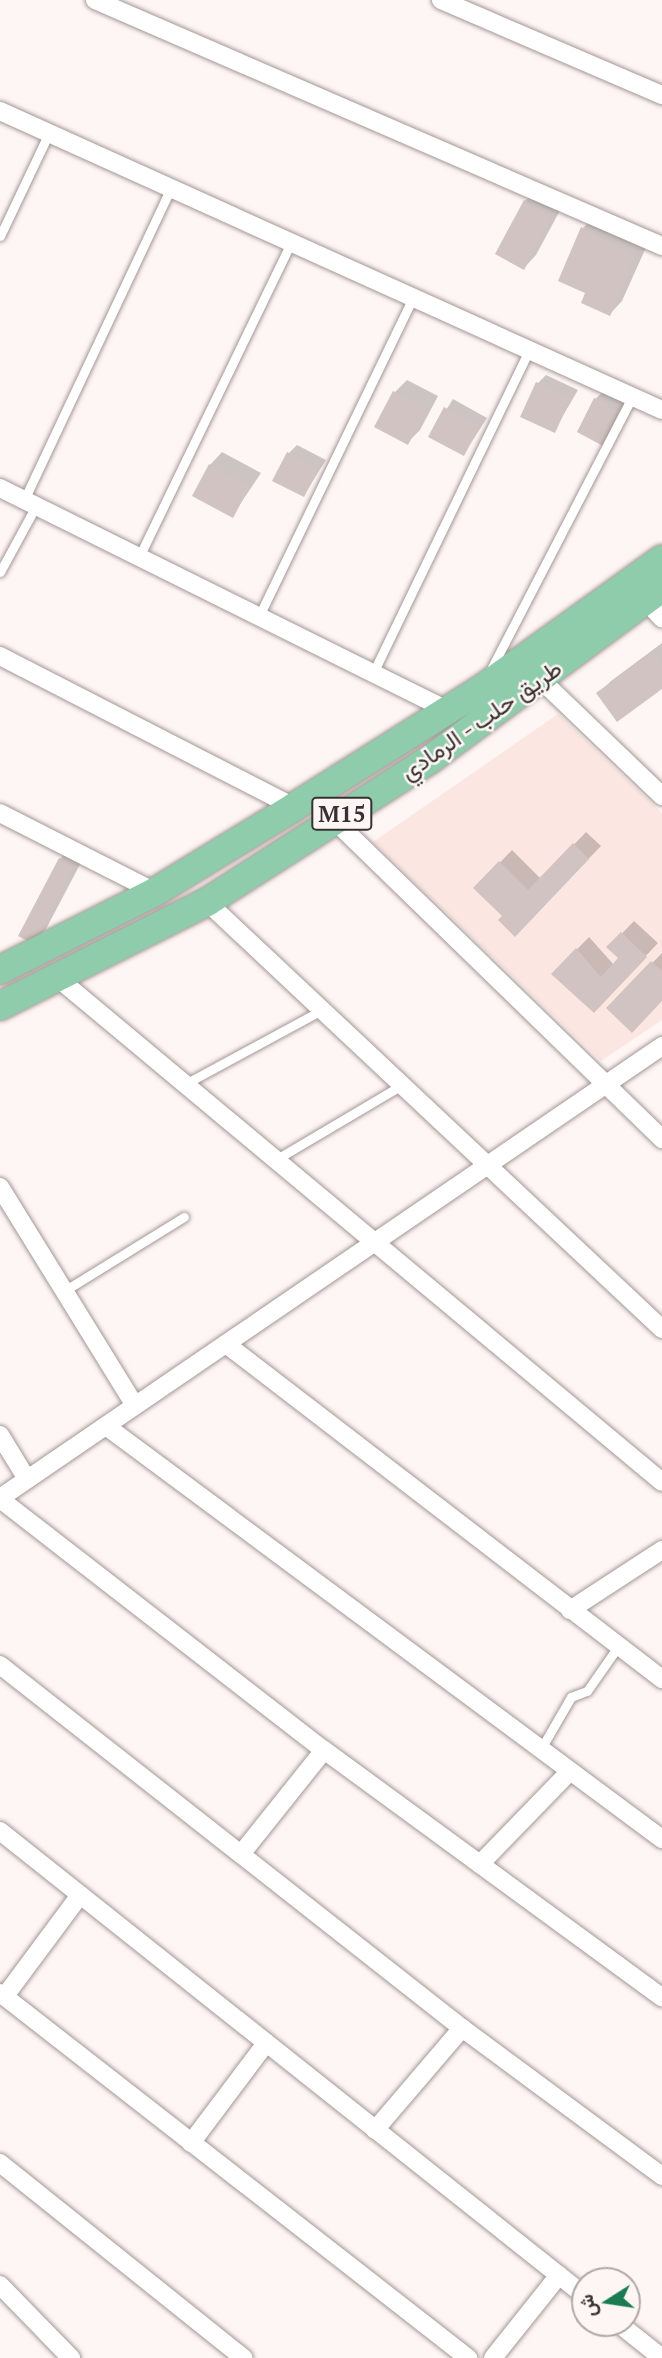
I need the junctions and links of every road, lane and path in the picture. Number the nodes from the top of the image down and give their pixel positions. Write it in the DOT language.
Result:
graph roads {
  1 [pos="95,0"];
  2 [pos="441,0"];
  3 [pos="662,95"];
  4 [pos="0,111"];
  5 [pos="49,133"];
  6 [pos="171,188"];
  7 [pos="0,236"];
  8 [pos="290,242"];
  9 [pos="662,246"];
  10 [pos="413,298"];
  11 [pos="529,350"];
  12 [pos="632,397"];
  13 [pos="662,410"];
  14 [pos="0,488"];
  15 [pos="30,503"];
  16 [pos="139,558"];
  17 [pos="662,559"];
  18 [pos="0,572"];
  19 [pos="656,602"];
  20 [pos="259,617"];
  21 [pos="0,656"];
  22 [pos="373,673"];
  23 [pos="540,679"];
  24 [pos="480,690"];
  25 [pos="445,709"];
  26 [pos="662,796"];
  27 [pos="294,807"];
  28 [pos="0,813"];
  29 [pos="334,820"];
  30 [pos="155,892"];
  31 [pos="207,902"];
  32 [pos="0,970"];
  33 [pos="59,979"];
  34 [pos="0,1006"];
  35 [pos="322,1010"];
  36 [pos="662,1046"];
  37 [pos="606,1083"];
  38 [pos="184,1085"];
  39 [pos="402,1085"];
  40 [pos="662,1139"];
  41 [pos="273,1161"];
  42 [pos="489,1165"];
  43 [pos="0,1187"];
  44 [pos="184,1217"];
  45 [pos="374,1243"];
  46 [pos="64,1291"];
  47 [pos="662,1329"];
  48 [pos="226,1344"];
  49 [pos="135,1406"];
  50 [pos="106,1426"];
  51 [pos="0,1435"];
  52 [pos="27,1479"];
  53 [pos="662,1482"];
  54 [pos="0,1498"];
  55 [pos="662,1550"];
  56 [pos="570,1610"];
  57 [pos="617,1648"];
  58 [pos="0,1665"];
  59 [pos="662,1679"];
  60 [pos="542,1747"];
  61 [pos="324,1750"];
  62 [pos="570,1771"];
  63 [pos="0,1831"];
  64 [pos="662,1839"];
  65 [pos="241,1854"];
  66 [pos="480,1864"];
  67 [pos="80,1895"];
  68 [pos="2,1994"];
  69 [pos="662,1997"];
  70 [pos="462,2028"];
  71 [pos="266,2043"];
  72 [pos="375,2130"];
  73 [pos="191,2143"];
  74 [pos="0,2163"];
  75 [pos="662,2176"];
  76 [pos="559,2276"];
  77 [pos="0,2285"];
  78 [pos="571,2285"];
  79 [pos="636,2337"];
  80 [pos="71,2358"];
  81 [pos="243,2358"];
  82 [pos="468,2358"];
  83 [pos="493,2358"];
  84 [pos="662,2358"];
  1 -- 9 [label="street"];
  2 -- 3 [label="street"];
  4 -- 5 [label="street"];
  5 -- 6 [label="street"];
  5 -- 7 [label="lane"];
  6 -- 8 [label="street"];
  6 -- 15 [label="lane"];
  8 -- 10 [label="street"];
  8 -- 16 [label="lane"];
  10 -- 11 [label="street"];
  10 -- 20 [label="lane"];
  11 -- 12 [label="street"];
  11 -- 22 [label="lane"];
  12 -- 13 [label="street"];
  12 -- 24 [label="lane"];
  14 -- 15 [label="street"];
  15 -- 16 [label="street"];
  15 -- 18 [label="lane"];
  16 -- 20 [label="street"];
  17 -- 24 [label="highway, طريق حلب - الرمادي / M15"];
  19 -- 23 [label="highway, طريق حلب - الرمادي / M15"];
  20 -- 22 [label="street"];
  21 -- 27 [label="street"];
  22 -- 25 [label="street"];
  23 -- 26 [label="street"];
  23 -- 29 [label="highway, طريق حلب - الرمادي / M15"];
  24 -- 25 [label="highway, طريق حلب - الرمادي / M15"];
  25 -- 27 [label="highway, طريق حلب - الرمادي / M15"];
  27 -- 30 [label="highway, طريق حلب - الرمادي / M15"];
  28 -- 30 [label="street"];
  29 -- 31 [label="highway, طريق حلب - الرمادي / M15"];
  29 -- 37 [label="street"];
  30 -- 32 [label="highway, طريق حلب - الرمادي / M15"];
  31 -- 33 [label="highway, طريق حلب - الرمادي / M15"];
  31 -- 35 [label="street"];
  33 -- 34 [label="highway, طريق حلب - الرمادي / M15"];
  33 -- 38 [label="street"];
  35 -- 38 [label="lane"];
  35 -- 39 [label="street"];
  36 -- 37 [label="street"];
  37 -- 40 [label="street"];
  37 -- 42 [label="street"];
  38 -- 41 [label="street"];
  39 -- 41 [label="lane"];
  39 -- 42 [label="street"];
  41 -- 45 [label="street"];
  42 -- 45 [label="street"];
  42 -- 47 [label="street"];
  43 -- 46 [label="street"];
  44 -- 46 [label="lane"];
  45 -- 48 [label="street"];
  45 -- 53 [label="street"];
  46 -- 49 [label="street"];
  48 -- 49 [label="street"];
  48 -- 56 [label="street"];
  49 -- 50 [label="street"];
  50 -- 52 [label="street"];
  50 -- 60 [label="street"];
  51 -- 52 [label="street"];
  52 -- 54 [label="street"];
  54 -- 61 [label="street"];
  55 -- 56 [label="street"];
  56 -- 57 [label="street"];
  57 -- 59 [label="street"];
  57 -- 60 [label="lane"];
  58 -- 65 [label="street"];
  60 -- 62 [label="street"];
  61 -- 65 [label="street"];
  61 -- 66 [label="street"];
  62 -- 64 [label="street"];
  62 -- 66 [label="street"];
  63 -- 67 [label="street"];
  65 -- 70 [label="street"];
  66 -- 69 [label="street"];
  67 -- 68 [label="street"];
  67 -- 71 [label="street"];
  68 -- 73 [label="street"];
  70 -- 72 [label="street"];
  70 -- 75 [label="street"];
  71 -- 72 [label="street"];
  71 -- 73 [label="street"];
  72 -- 76 [label="street"];
  73 -- 82 [label="street"];
  74 -- 81 [label="street"];
  76 -- 78 [label="street"];
  76 -- 83 [label="street"];
  77 -- 80 [label="street"];
  79 -- 84 [label="street"];
}
